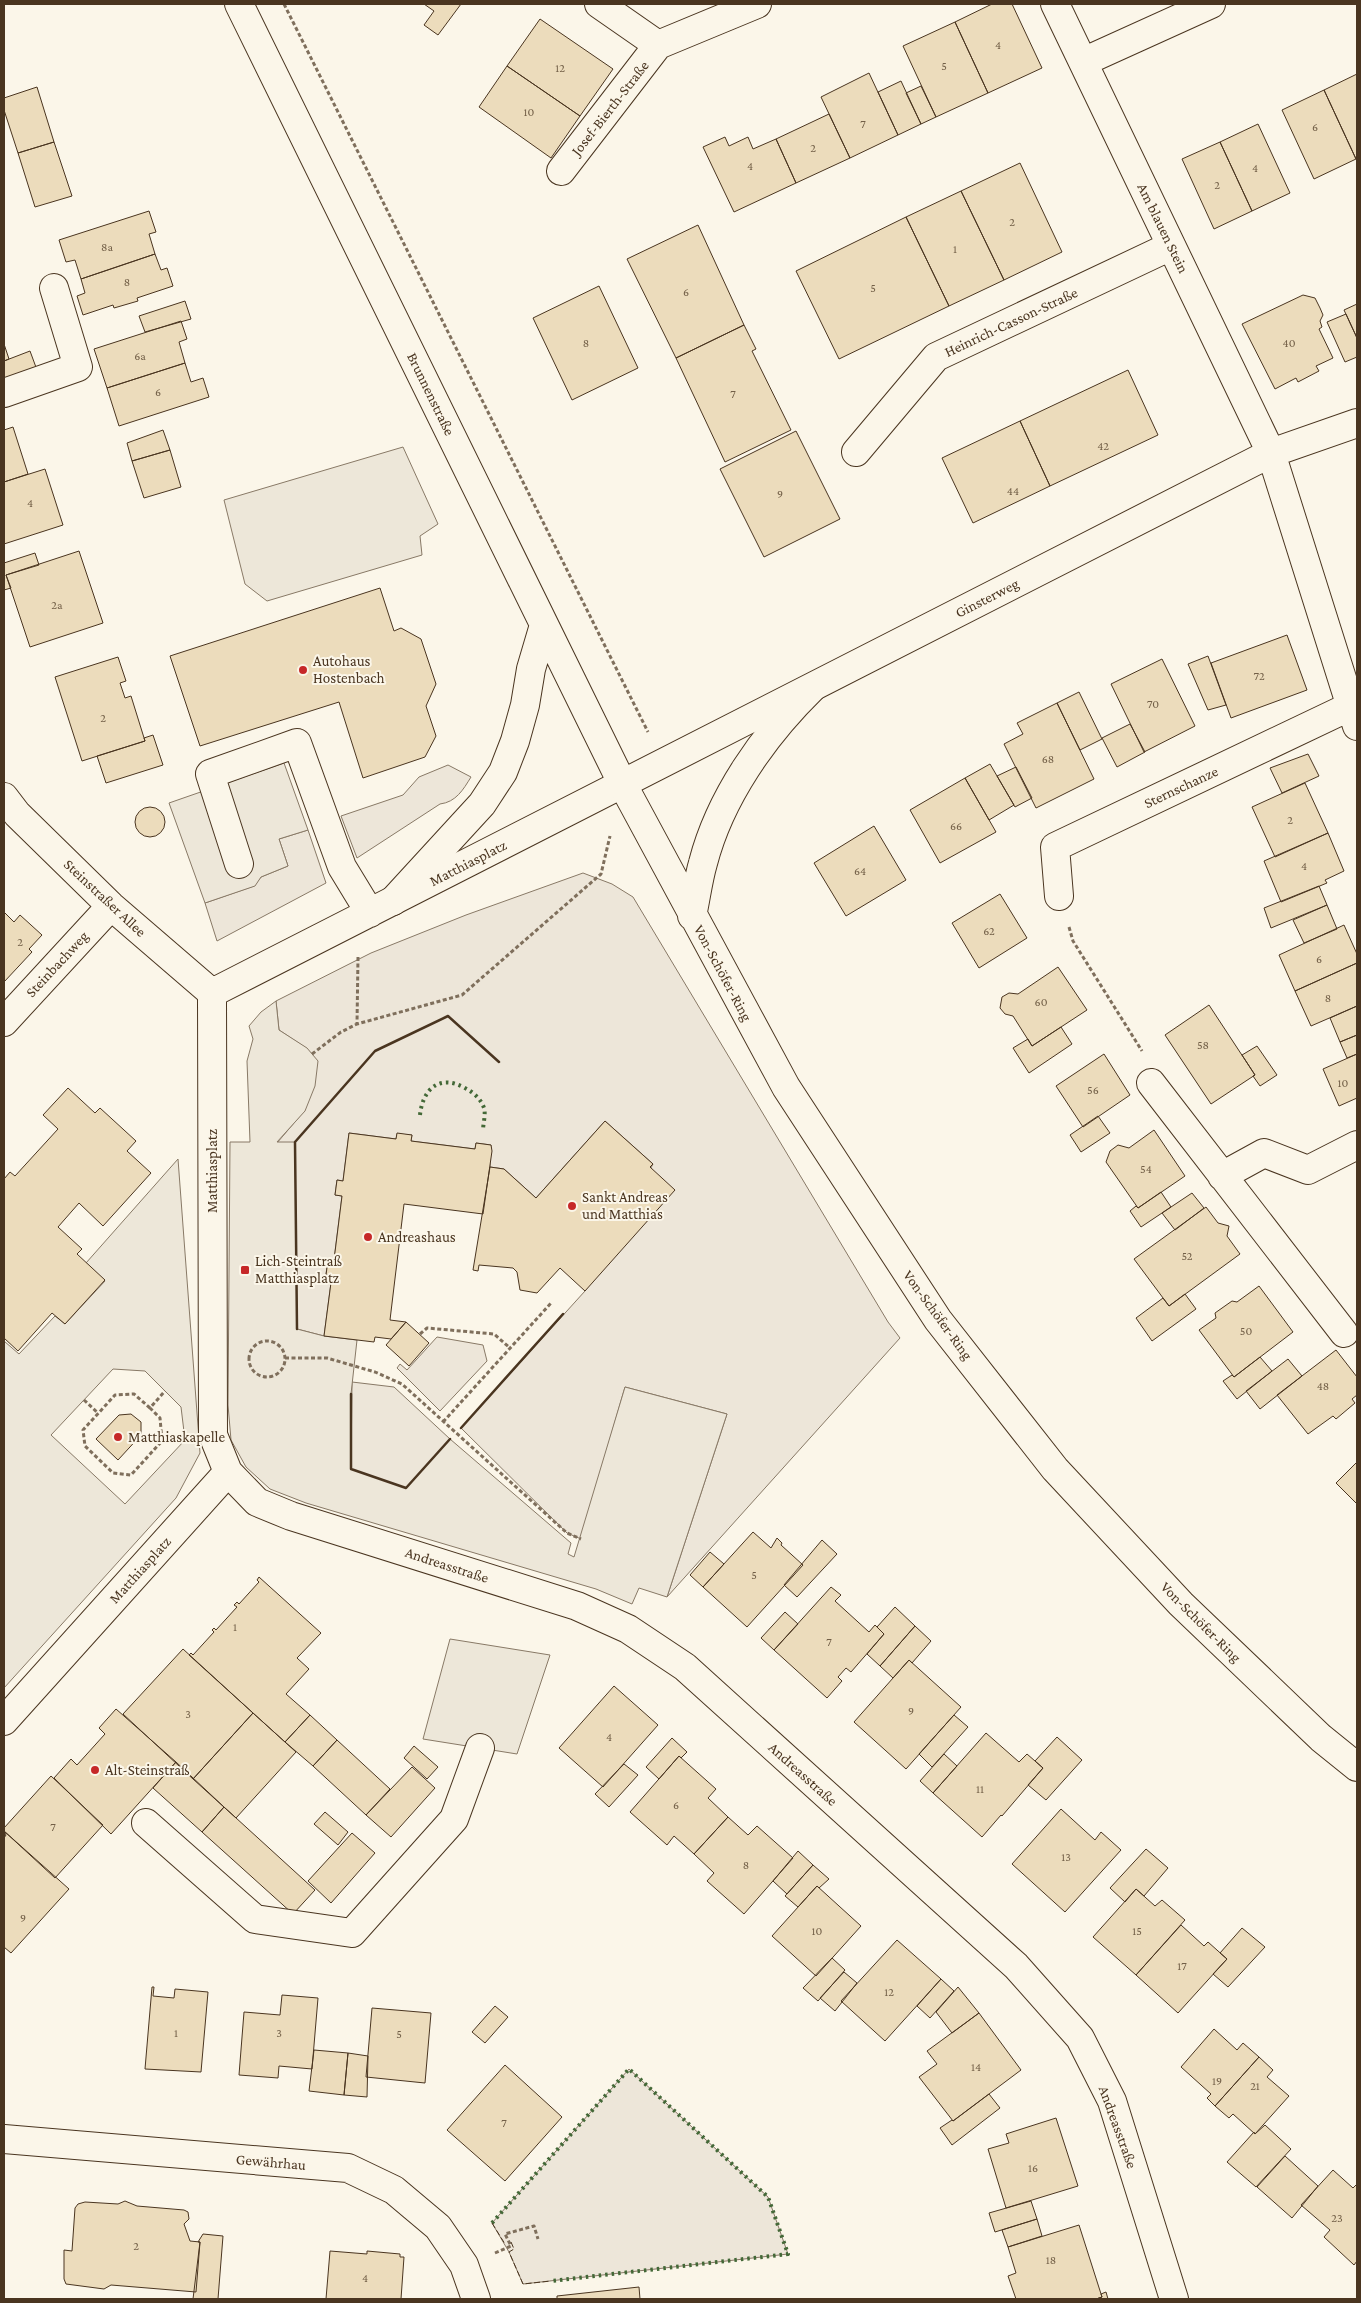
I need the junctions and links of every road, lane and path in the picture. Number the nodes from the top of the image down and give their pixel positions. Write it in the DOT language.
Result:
graph roads {
  1 [pos="239,4"];
  2 [pos="284,4"];
  3 [pos="600,4"];
  4 [pos="757,4"];
  5 [pos="1055,4"];
  6 [pos="1211,4"];
  7 [pos="658,45"];
  8 [pos="1083,62"];
  9 [pos="561,171"];
  10 [pos="1171,246"];
  11 [pos="54,288"];
  12 [pos="4,393"];
  13 [pos="1357,424"];
  14 [pos="856,452"];
  15 [pos="1271,453"];
  16 [pos="544,624"];
  17 [pos="812,688"];
  18 [pos="1354,716"];
  19 [pos="664,763"];
  20 [pos="623,785"];
  21 [pos="4,797"];
  22 [pos="239,864"];
  23 [pos="1059,896"];
  24 [pos="111,906"];
  25 [pos="375,911"];
  26 [pos="692,916"];
  27 [pos="212,993"];
  28 [pos="4,1022"];
  29 [pos="357,1024"];
  30 [pos="312,1054"];
  31 [pos="1152,1084"];
  32 [pos="1357,1145"];
  33 [pos="1222,1176"];
  34 [pos="552,1302"];
  35 [pos="1344,1333"];
  36 [pos="420,1334"];
  37 [pos="510,1348"];
  38 [pos="285,1358"];
  39 [pos="165,1391"];
  40 [pos="84,1400"];
  41 [pos="150,1408"];
  42 [pos="98,1413"];
  43 [pos="443,1422"];
  44 [pos="228,1472"];
  45 [pos="581,1540"];
  46 [pos="4,1721"];
  47 [pos="480,1748"];
  48 [pos="1357,1767"];
  49 [pos="146,1822"];
  50 [pos="4,2139"];
  51 [pos="538,2239"];
  52 [pos="464,2266"];
  53 [pos="476,2299"];
  54 [pos="1174,2299"];
  1 -- 16 [label="street, Brunnenstraße"];
  2 -- 19 [label="path"];
  3 -- 7 [label="street, Josef-Bierth-Straße"];
  4 -- 7 [label="street, Josef-Bierth-Straße"];
  5 -- 8 [label="street, Am blauen Stein"];
  6 -- 8 [label="street"];
  7 -- 9 [label="street, Josef-Bierth-Straße"];
  8 -- 10 [label="street, Am blauen Stein"];
  10 -- 14 [label="street, Heinrich-Casson-Straße"];
  10 -- 15 [label="street, Am blauen Stein"];
  11 -- 12 [label="street"];
  13 -- 15 [label="street, Ginsterweg"];
  15 -- 17 [label="street, Ginsterweg"];
  15 -- 18 [label="street, Sternschanze"];
  16 -- 20 [label="street, Brunnenstraße"];
  16 -- 25 [label="street"];
  17 -- 19 [label="street, Ginsterweg"];
  17 -- 26 [label="street"];
  18 -- 23 [label="street, Sternschanze"];
  19 -- 20 [label="street, Ginsterweg"];
  20 -- 25 [label="street, Matthiasplatz"];
  20 -- 26 [label="street, Von-Schöfer-Ring"];
  20 -- 29 [label="path"];
  21 -- 24 [label="street, Steinstraßer Allee"];
  22 -- 25 [label="street"];
  23 -- 31 [label="path"];
  24 -- 27 [label="street, Steinstraßer Allee"];
  24 -- 28 [label="street, Steinbachweg"];
  25 -- 27 [label="street, Matthiasplatz"];
  25 -- 29 [label="path"];
  26 -- 48 [label="street, Von-Schöfer-Ring"];
  27 -- 44 [label="street, Matthiasplatz"];
  29 -- 30 [label="path"];
  31 -- 33 [label="street"];
  32 -- 33 [label="street"];
  33 -- 35 [label="street"];
  34 -- 37 [label="path"];
  36 -- 37 [label="path"];
  37 -- 43 [label="path"];
  38 -- 38 [label="path"];
  38 -- 43 [label="path"];
  39 -- 41 [label="path"];
  40 -- 42 [label="path"];
  41 -- 42 [label="path"];
  41 -- 42 [label="path"];
  43 -- 45 [label="path"];
  44 -- 46 [label="street, Matthiasplatz"];
  44 -- 54 [label="street, Andreasstraße"];
  47 -- 49 [label="street"];
  50 -- 52 [label="street, Gewährhau"];
  51 -- 52 [label="path"];
  52 -- 53 [label="street, Gewährhau"];
}
